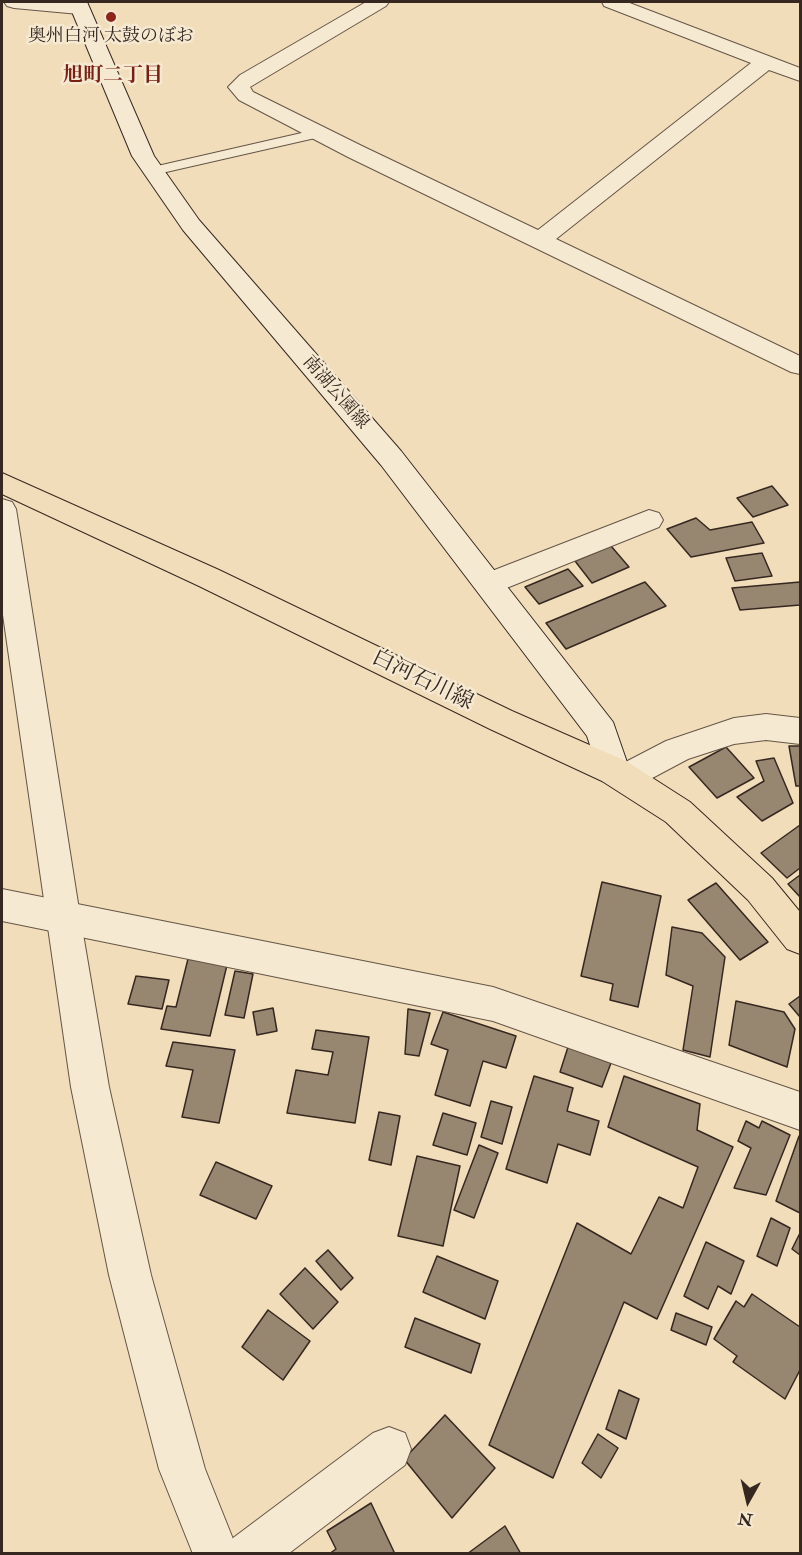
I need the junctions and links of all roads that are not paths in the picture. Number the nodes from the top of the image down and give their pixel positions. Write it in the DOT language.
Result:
graph roads {
  1 [pos="14,2"];
  2 [pos="379,2"];
  3 [pos="611,2"];
  4 [pos="78,5"];
  5 [pos="766,62"];
  6 [pos="801,75"];
  7 [pos="319,133"];
  8 [pos="153,171"];
  9 [pos="540,240"];
  10 [pos="797,360"];
  11 [pos="2,483"];
  12 [pos="2,509"];
  13 [pos="649,520"];
  14 [pos="489,584"];
  15 [pos="801,731"];
  16 [pos="620,775"];
  17 [pos="2,905"];
  18 [pos="62,916"];
  19 [pos="801,938"];
  20 [pos="801,1112"];
  21 [pos="389,1449"];
  22 [pos="216,1554"];
  23 [pos="249,1554"];
  1 -- 4 [label="street"];
  2 -- 7 [label="street"];
  3 -- 5 [label="street"];
  4 -- 8 [label="street, 南湖公園線"];
  5 -- 6 [label="street"];
  5 -- 9 [label="street"];
  7 -- 8 [label="lane"];
  7 -- 9 [label="street"];
  8 -- 14 [label="street, 南湖公園線"];
  9 -- 10 [label="street"];
  11 -- 16 [label="main road, 白河石川線"];
  12 -- 18 [label="street"];
  13 -- 14 [label="street"];
  14 -- 16 [label="street, 南湖公園線"];
  15 -- 16 [label="street"];
  16 -- 19 [label="main road, 白河石川線"];
  17 -- 18 [label="street"];
  18 -- 20 [label="street"];
  18 -- 22 [label="street"];
  21 -- 23 [label="street"];
}
